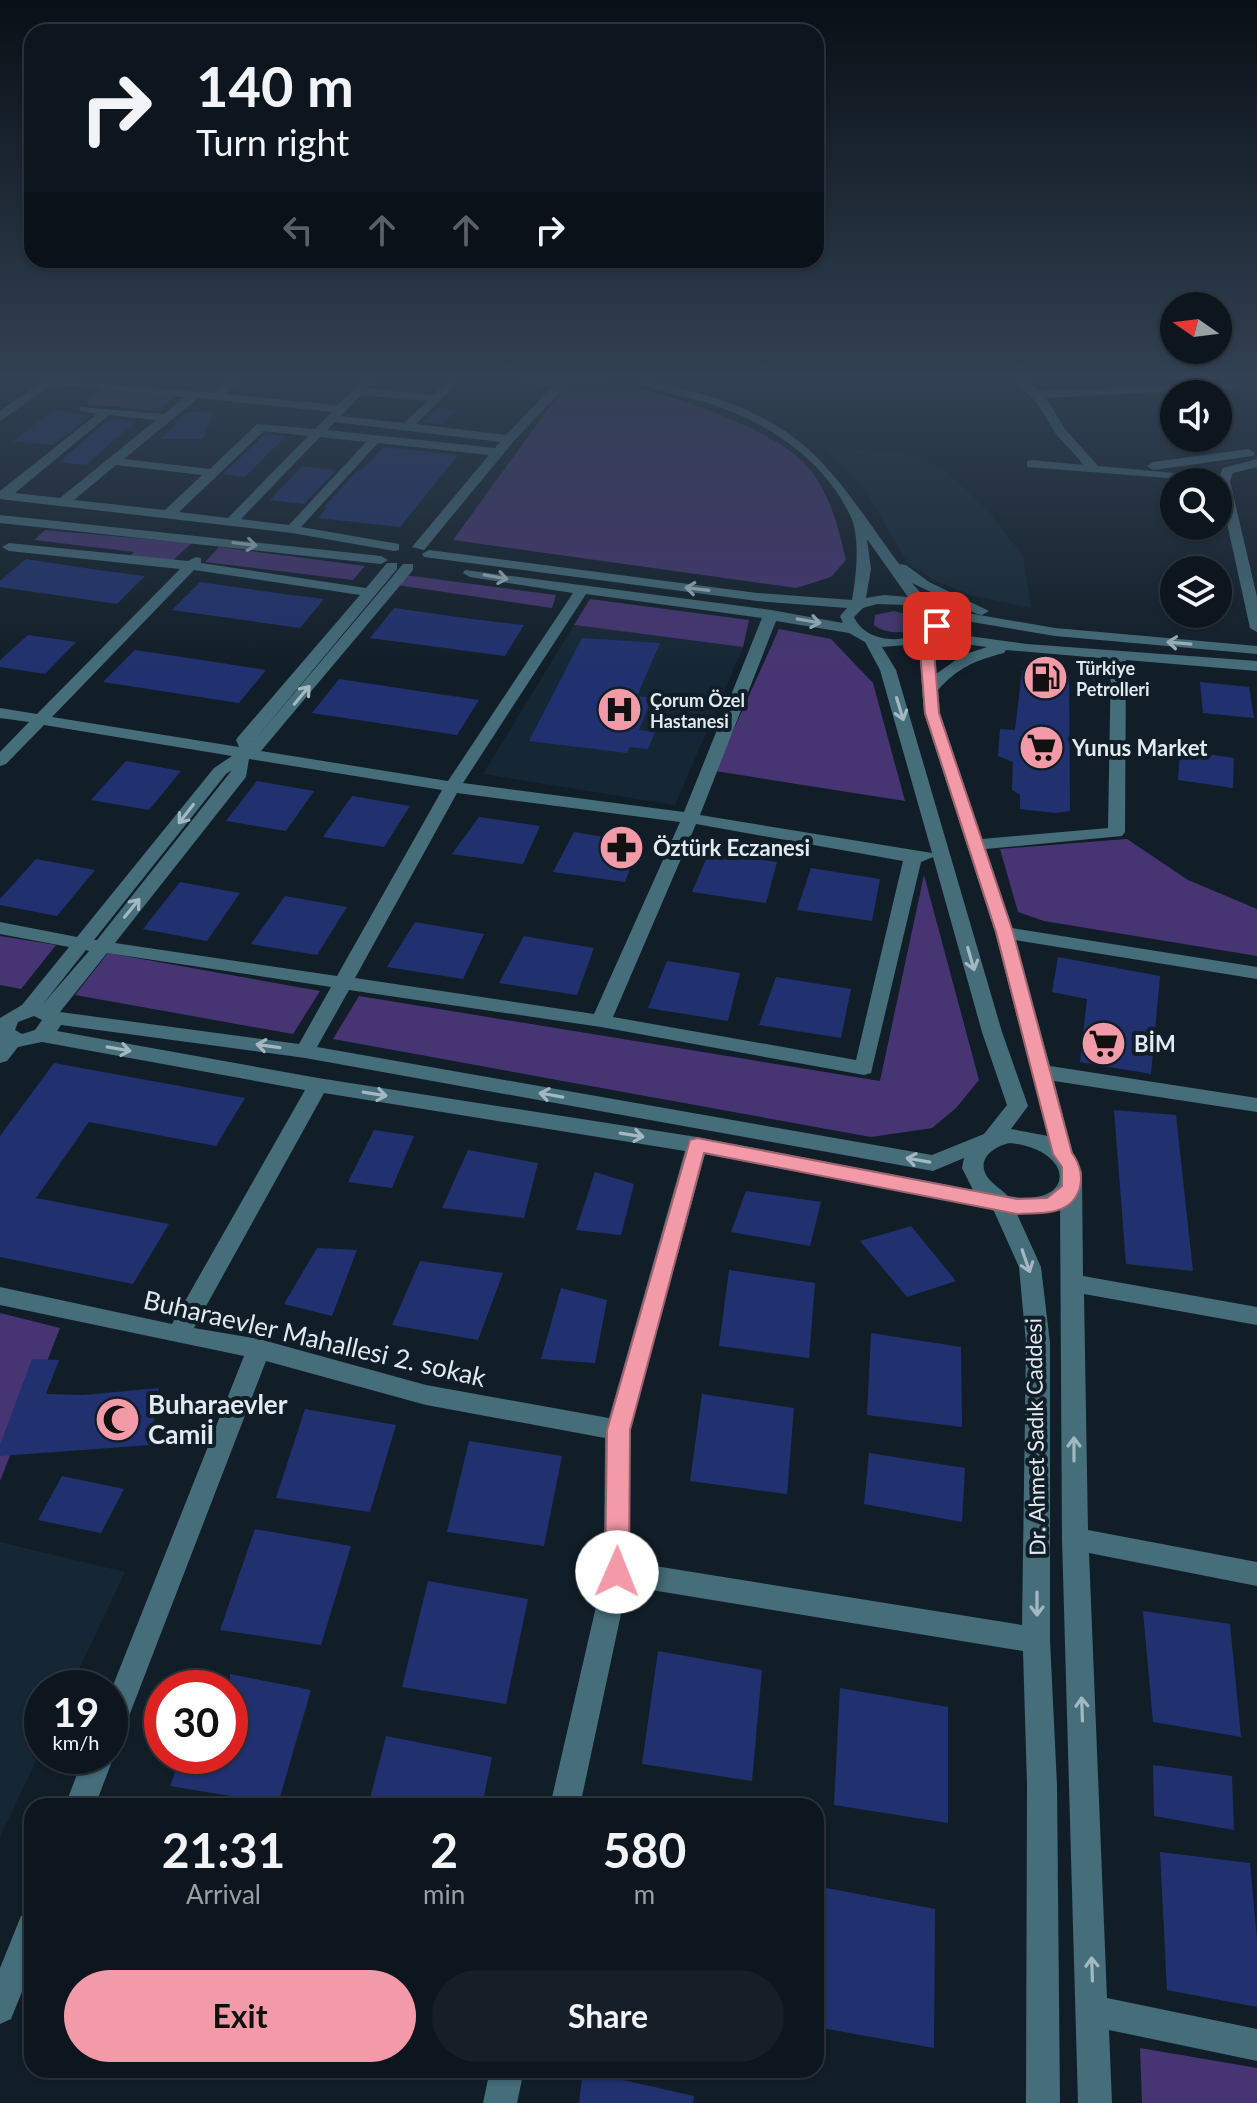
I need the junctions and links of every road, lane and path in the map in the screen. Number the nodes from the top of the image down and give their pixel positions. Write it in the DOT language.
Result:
graph roads {
  1 [pos="24,477"];
  2 [pos="93,477"];
  3 [pos="209,477"];
  4 [pos="275,477"];
  5 [pos="340,477"];
  6 [pos="479,477"];
  7 [pos="830,477"];
  8 [pos="2,495"];
  9 [pos="63,502"];
  10 [pos="1232,505"];
  11 [pos="169,514"];
  12 [pos="858,517"];
  13 [pos="0,519"];
  14 [pos="232,521"];
  15 [pos="39,522"];
  16 [pos="292,529"];
  17 [pos="216,540"];
  18 [pos="394,547"];
  19 [pos="5,551"];
  20 [pos="880,551"];
  21 [pos="419,558"];
  22 [pos="386,563"];
  23 [pos="192,566"];
  24 [pos="581,591"];
  25 [pos="368,592"];
  26 [pos="858,605"];
  27 [pos="925,608"];
  28 [pos="771,614"];
  29 [pos="1257,628"];
  30 [pos="1055,632"];
  31 [pos="861,634"];
  32 [pos="928,636"];
  33 [pos="1027,648"];
  34 [pos="1257,650"];
  35 [pos="1119,653"];
  36 [pos="1257,666"];
  37 [pos="929,691"];
  38 [pos="0,713"];
  39 [pos="43,718"];
  40 [pos="244,755"];
  41 [pos="0,761"];
  42 [pos="452,787"];
  43 [pos="690,818"];
  44 [pos="976,845"];
  45 [pos="941,855"];
  46 [pos="913,857"];
  47 [pos="0,928"];
  48 [pos="1004,932"];
  49 [pos="92,945"];
  50 [pos="1257,973"];
  51 [pos="343,983"];
  52 [pos="0,1007"];
  53 [pos="39,1017"];
  54 [pos="601,1021"];
  55 [pos="4,1040"];
  56 [pos="305,1051"];
  57 [pos="1043,1072"];
  58 [pos="318,1085"];
  59 [pos="1257,1105"];
  60 [pos="991,1140"];
  61 [pos="697,1145"];
  62 [pos="1063,1154"];
  63 [pos="1071,1189"];
  64 [pos="1000,1201"];
  65 [pos="1074,1283"];
  66 [pos="0,1296"];
  67 [pos="1257,1316"];
  68 [pos="178,1335"];
  69 [pos="259,1349"];
  70 [pos="618,1430"];
  71 [pos="1075,1539"];
  72 [pos="617,1572"];
  73 [pos="1257,1574"];
  74 [pos="1036,1640"];
  75 [pos="128,1683"];
  76 [pos="92,1774"];
  77 [pos="83,1798"];
  78 [pos="567,1798"];
  79 [pos="24,1947"];
  80 [pos="0,2008"];
  81 [pos="1094,2011"];
  82 [pos="1257,2045"];
  83 [pos="505,2078"];
  84 [pos="500,2103"];
  85 [pos="1043,2103"];
  86 [pos="1095,2103"];
  1 -- 8 [label="street"];
  2 -- 9 [label="street"];
  3 -- 11 [label="street"];
  4 -- 14 [label="street"];
  5 -- 16 [label="street"];
  6 -- 21 [label="street"];
  7 -- 12 [label="street"];
  8 -- 9 [label="street"];
  9 -- 11 [label="street"];
  10 -- 29 [label="street"];
  11 -- 14 [label="street"];
  12 -- 20 [label="street"];
  12 -- 26 [label="street"];
  13 -- 15 [label="street"];
  14 -- 16 [label="street"];
  15 -- 17 [label="street"];
  15 -- 19 [label="street"];
  16 -- 18 [label="street"];
  17 -- 22 [label="street, one-way"];
  17 -- 23 [label="street"];
  18 -- 21 [label="street"];
  18 -- 22 [label="street"];
  19 -- 23 [label="street"];
  20 -- 27 [label="street"];
  20 -- 30 [label="street"];
  21 -- 22 [label="street"];
  21 -- 24 [label="street, one-way"];
  26 -- 21 [label="street, one-way"];
  40 -- 21 [label="street, one-way"];
  22 -- 25 [label="street"];
  23 -- 25 [label="street"];
  23 -- 39 [label="street"];
  24 -- 28 [label="street"];
  24 -- 42 [label="street"];
  25 -- 40 [label="street"];
  26 -- 27 [label="street"];
  26 -- 31 [label="street"];
  27 -- 30 [label="street"];
  27 -- 32 [label="street"];
  28 -- 31 [label="street, one-way"];
  28 -- 43 [label="street"];
  34 -- 30 [label="street, one-way"];
  31 -- 32 [label="street"];
  31 -- 45 [label="street, Dr. Ahmet Sadık Caddesi, one-way"];
  32 -- 33 [label="street"];
  32 -- 37 [label="street"];
  33 -- 35 [label="street"];
  33 -- 37 [label="street"];
  35 -- 36 [label="street"];
  35 -- 44 [label="street"];
  37 -- 44 [label="street"];
  38 -- 39 [label="street"];
  39 -- 40 [label="street"];
  39 -- 41 [label="street"];
  40 -- 42 [label="street"];
  40 -- 49 [label="street"];
  42 -- 43 [label="street"];
  42 -- 51 [label="street"];
  43 -- 46 [label="street"];
  43 -- 54 [label="street"];
  44 -- 48 [label="street"];
  45 -- 46 [label="street"];
  45 -- 60 [label="street, Dr. Ahmet Sadık Caddesi, one-way"];
  46 -- 54 [label="street"];
  47 -- 49 [label="street"];
  48 -- 50 [label="street"];
  48 -- 57 [label="street"];
  49 -- 51 [label="street"];
  49 -- 53 [label="street"];
  51 -- 54 [label="street"];
  51 -- 56 [label="street"];
  52 -- 53 [label="street"];
  53 -- 55 [label="street"];
  53 -- 55 [label="street"];
  56 -- 53 [label="street, one-way"];
  53 -- 58 [label="street, one-way"];
  60 -- 56 [label="street, one-way"];
  57 -- 59 [label="street"];
  57 -- 62 [label="street"];
  58 -- 61 [label="street, one-way"];
  58 -- 68 [label="street"];
  60 -- 62 [label="street"];
  60 -- 64 [label="street, Dr. Ahmet Sadık Caddesi"];
  61 -- 64 [label="street"];
  61 -- 70 [label="street"];
  62 -- 63 [label="street"];
  63 -- 64 [label="street"];
  63 -- 65 [label="street, Dr. Ahmet Sadık Caddesi"];
  64 -- 74 [label="street, Dr. Ahmet Sadık Caddesi, one-way"];
  65 -- 67 [label="street"];
  71 -- 65 [label="street, Dr. Ahmet Sadık Caddesi, one-way"];
  66 -- 68 [label="street, Buharaevler Mahallesi 2. sokak"];
  68 -- 69 [label="street, Buharaevler Mahallesi 2. sokak"];
  69 -- 70 [label="street, Buharaevler Mahallesi 2. sokak"];
  69 -- 75 [label="street"];
  70 -- 72 [label="street"];
  71 -- 73 [label="street"];
  81 -- 71 [label="street, Dr. Ahmet Sadık Caddesi, one-way"];
  72 -- 74 [label="street"];
  72 -- 78 [label="street"];
  74 -- 85 [label="street, Dr. Ahmet Sadık Caddesi"];
  76 -- 77 [label="street"];
  79 -- 80 [label="street"];
  81 -- 82 [label="street"];
  81 -- 86 [label="street, Dr. Ahmet Sadık Caddesi"];
  83 -- 84 [label="street"];
}
